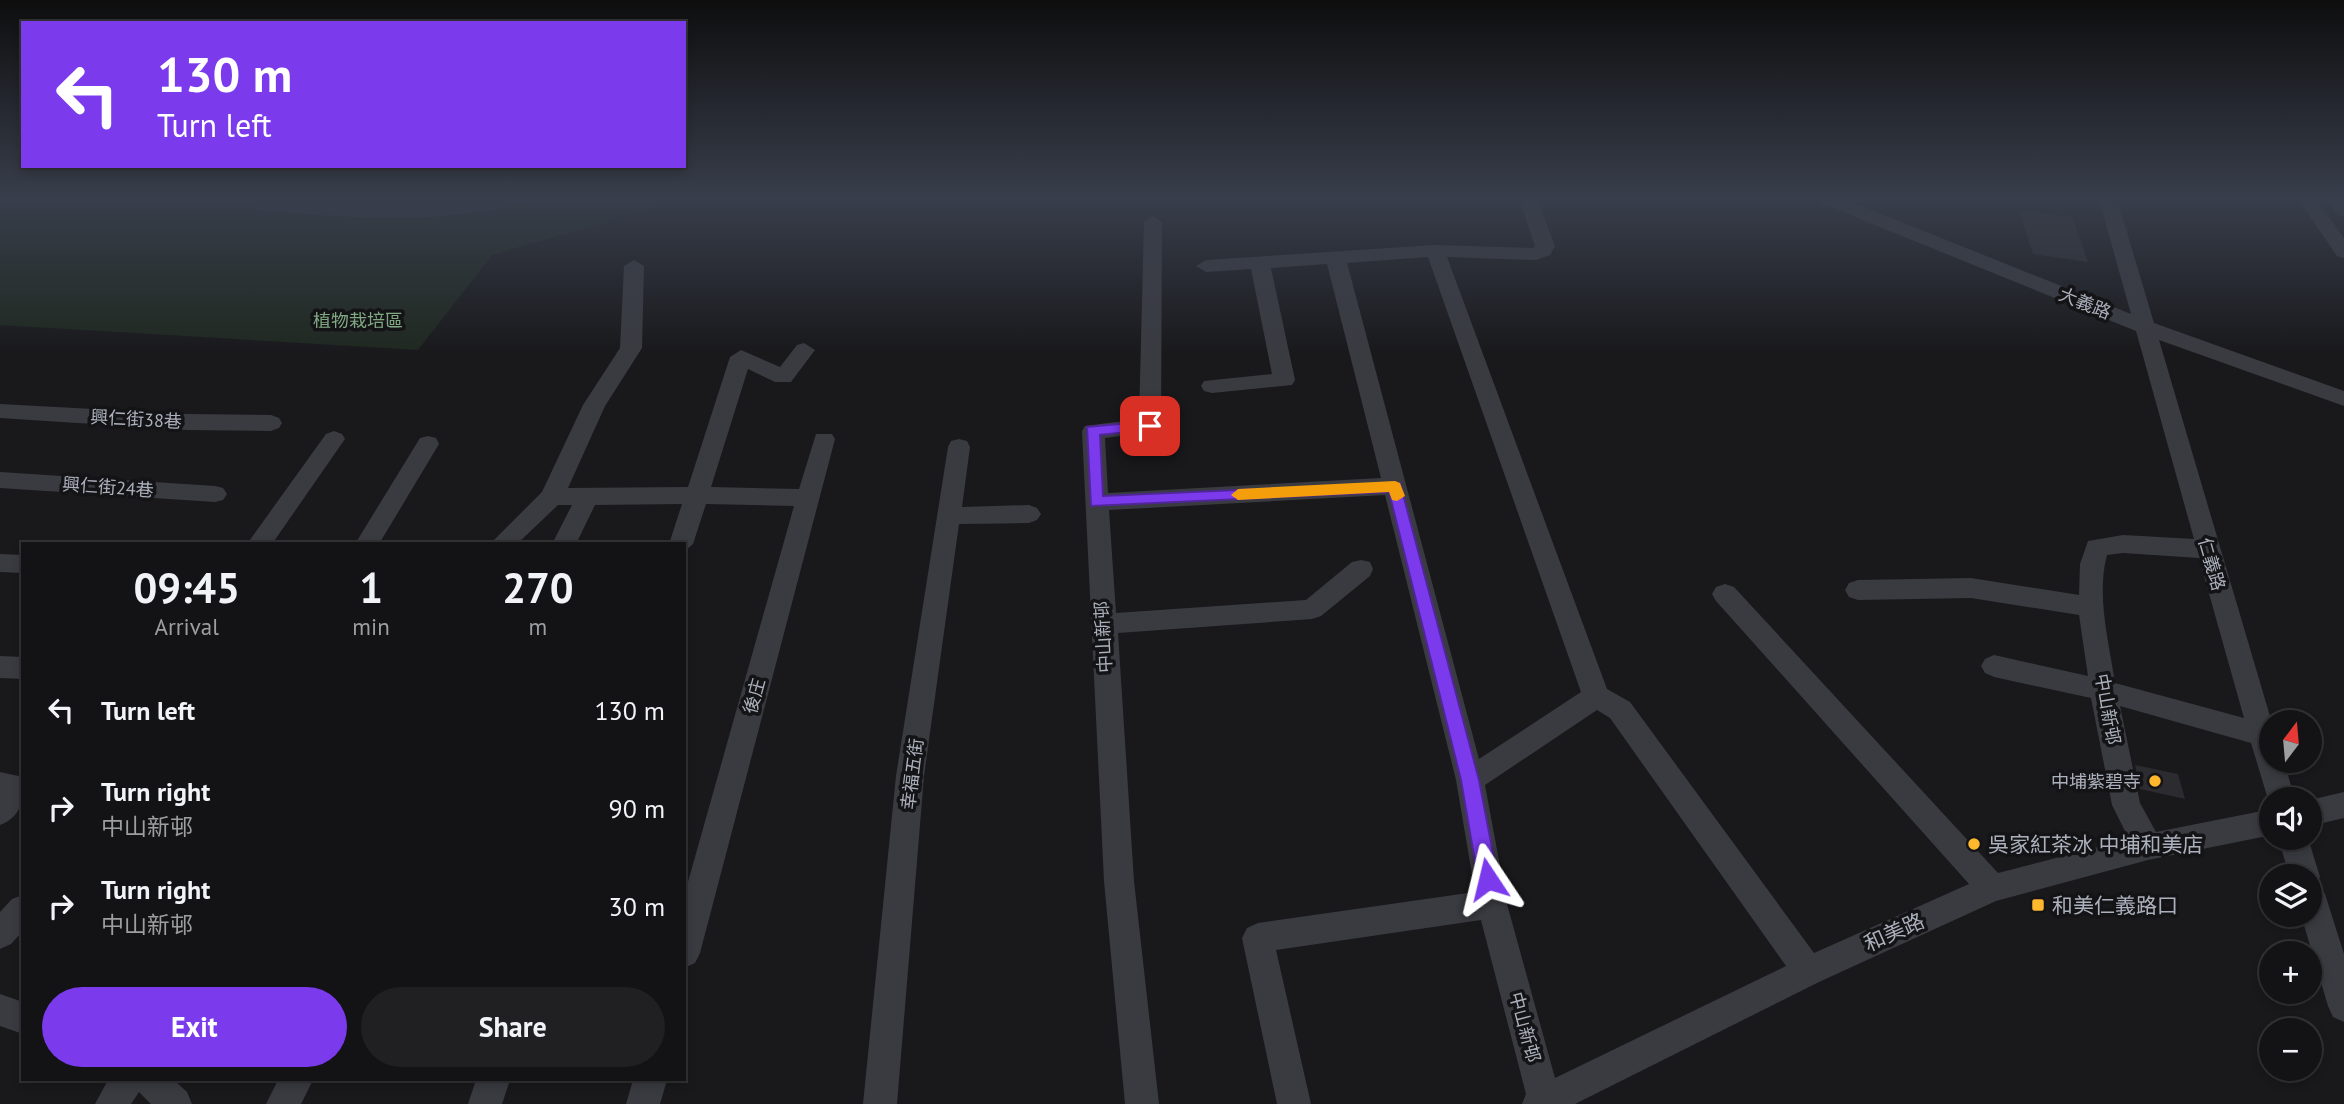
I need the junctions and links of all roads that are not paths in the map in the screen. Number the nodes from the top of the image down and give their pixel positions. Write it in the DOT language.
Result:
graph roads {
  1 [pos="1153,251"];
  2 [pos="1435,251"];
  3 [pos="1543,251"];
  4 [pos="1955,251"];
  5 [pos="2122,251"];
  6 [pos="1336,259"];
  7 [pos="1260,264"];
  8 [pos="634,266"];
  9 [pos="1206,266"];
  10 [pos="2144,327"];
  11 [pos="804,350"];
  12 [pos="1212,386"];
  13 [pos="2344,400"];
  14 [pos="0,411"];
  15 [pos="271,423"];
  16 [pos="334,439"];
  17 [pos="824,439"];
  18 [pos="428,444"];
  19 [pos="959,447"];
  20 [pos="0,480"];
  21 [pos="1395,486"];
  22 [pos="215,494"];
  23 [pos="699,495"];
  24 [pos="588,496"];
  25 [pos="552,497"];
  26 [pos="808,498"];
  27 [pos="1096,502"];
  28 [pos="1029,514"];
  29 [pos="949,516"];
  30 [pos="260,542"];
  31 [pos="368,542"];
  32 [pos="504,542"];
  33 [pos="565,542"];
  34 [pos="682,542"];
  35 [pos="2208,549"];
  36 [pos="0,563"];
  37 [pos="21,564"];
  38 [pos="1361,569"];
  39 [pos="1858,590"];
  40 [pos="1725,594"];
  41 [pos="2091,607"];
  42 [pos="1102,624"];
  43 [pos="1994,666"];
  44 [pos="0,667"];
  45 [pos="21,668"];
  46 [pos="2103,690"];
  47 [pos="1596,696"];
  48 [pos="2259,725"];
  49 [pos="2259,734"];
  50 [pos="1470,780"];
  51 [pos="0,784"];
  52 [pos="2344,805"];
  53 [pos="2322,810"];
  54 [pos="0,812"];
  55 [pos="2259,825"];
  56 [pos="2148,847"];
  57 [pos="1992,888"];
  58 [pos="1492,904"];
  59 [pos="21,911"];
  60 [pos="2320,927"];
  61 [pos="0,934"];
  62 [pos="686,946"];
  63 [pos="1808,971"];
  64 [pos="2344,1006"];
  65 [pos="0,1010"];
  66 [pos="21,1017"];
  67 [pos="126,1081"];
  68 [pos="151,1081"];
  69 [pos="296,1081"];
  70 [pos="494,1081"];
  71 [pos="650,1081"];
  72 [pos="1542,1103"];
  73 [pos="111,1104"];
  74 [pos="175,1104"];
  75 [pos="284,1104"];
  76 [pos="485,1104"];
  77 [pos="643,1104"];
  78 [pos="880,1104"];
  79 [pos="1142,1104"];
  80 [pos="1294,1104"];
  1 -- 27 [label="street, 中山新邨"];
  2 -- 3 [label="street"];
  2 -- 6 [label="street"];
  2 -- 47 [label="street"];
  4 -- 10 [label="street, 大義路"];
  5 -- 10 [label="street, 仁義路"];
  6 -- 7 [label="street"];
  6 -- 21 [label="street, 中山新邨"];
  7 -- 9 [label="street"];
  7 -- 12 [label="street"];
  8 -- 25 [label="street"];
  10 -- 13 [label="street, 大義路"];
  10 -- 35 [label="street, 仁義路"];
  11 -- 23 [label="street"];
  14 -- 15 [label="street, 興仁街38巷"];
  16 -- 30 [label="street"];
  17 -- 26 [label="street, 後庄"];
  18 -- 31 [label="street"];
  19 -- 29 [label="street, 幸福五街"];
  20 -- 22 [label="street, 興仁街24巷"];
  21 -- 27 [label="street"];
  21 -- 50 [label="street, 中山新邨"];
  23 -- 24 [label="street"];
  23 -- 26 [label="street"];
  23 -- 34 [label="street"];
  24 -- 25 [label="street"];
  24 -- 33 [label="street"];
  25 -- 32 [label="street"];
  26 -- 62 [label="street, 後庄"];
  27 -- 42 [label="street, 中山新邨"];
  28 -- 29 [label="street"];
  29 -- 78 [label="street, 幸福五街"];
  35 -- 41 [label="street, 中山新邨"];
  35 -- 48 [label="street, 仁義路"];
  36 -- 37 [label="street"];
  38 -- 42 [label="street"];
  39 -- 41 [label="street"];
  40 -- 57 [label="street"];
  41 -- 46 [label="street, 中山新邨"];
  42 -- 79 [label="street, 中山新邨"];
  43 -- 46 [label="street"];
  44 -- 45 [label="street"];
  46 -- 49 [label="street"];
  46 -- 56 [label="street, 中山新邨"];
  47 -- 50 [label="street"];
  47 -- 63 [label="street"];
  50 -- 58 [label="street, 中山新邨"];
  51 -- 54 [label="street"];
  52 -- 53 [label="street"];
  55 -- 56 [label="street, 和美路"];
  56 -- 57 [label="street, 和美路"];
  57 -- 63 [label="street, 和美路"];
  58 -- 72 [label="street, 中山新邨"];
  58 -- 80 [label="street"];
  59 -- 61 [label="street"];
  60 -- 64 [label="street"];
  63 -- 72 [label="street, 和美路"];
  65 -- 66 [label="street"];
  67 -- 73 [label="street"];
  68 -- 74 [label="street"];
  69 -- 75 [label="street"];
  70 -- 76 [label="street"];
  71 -- 77 [label="street"];
}
